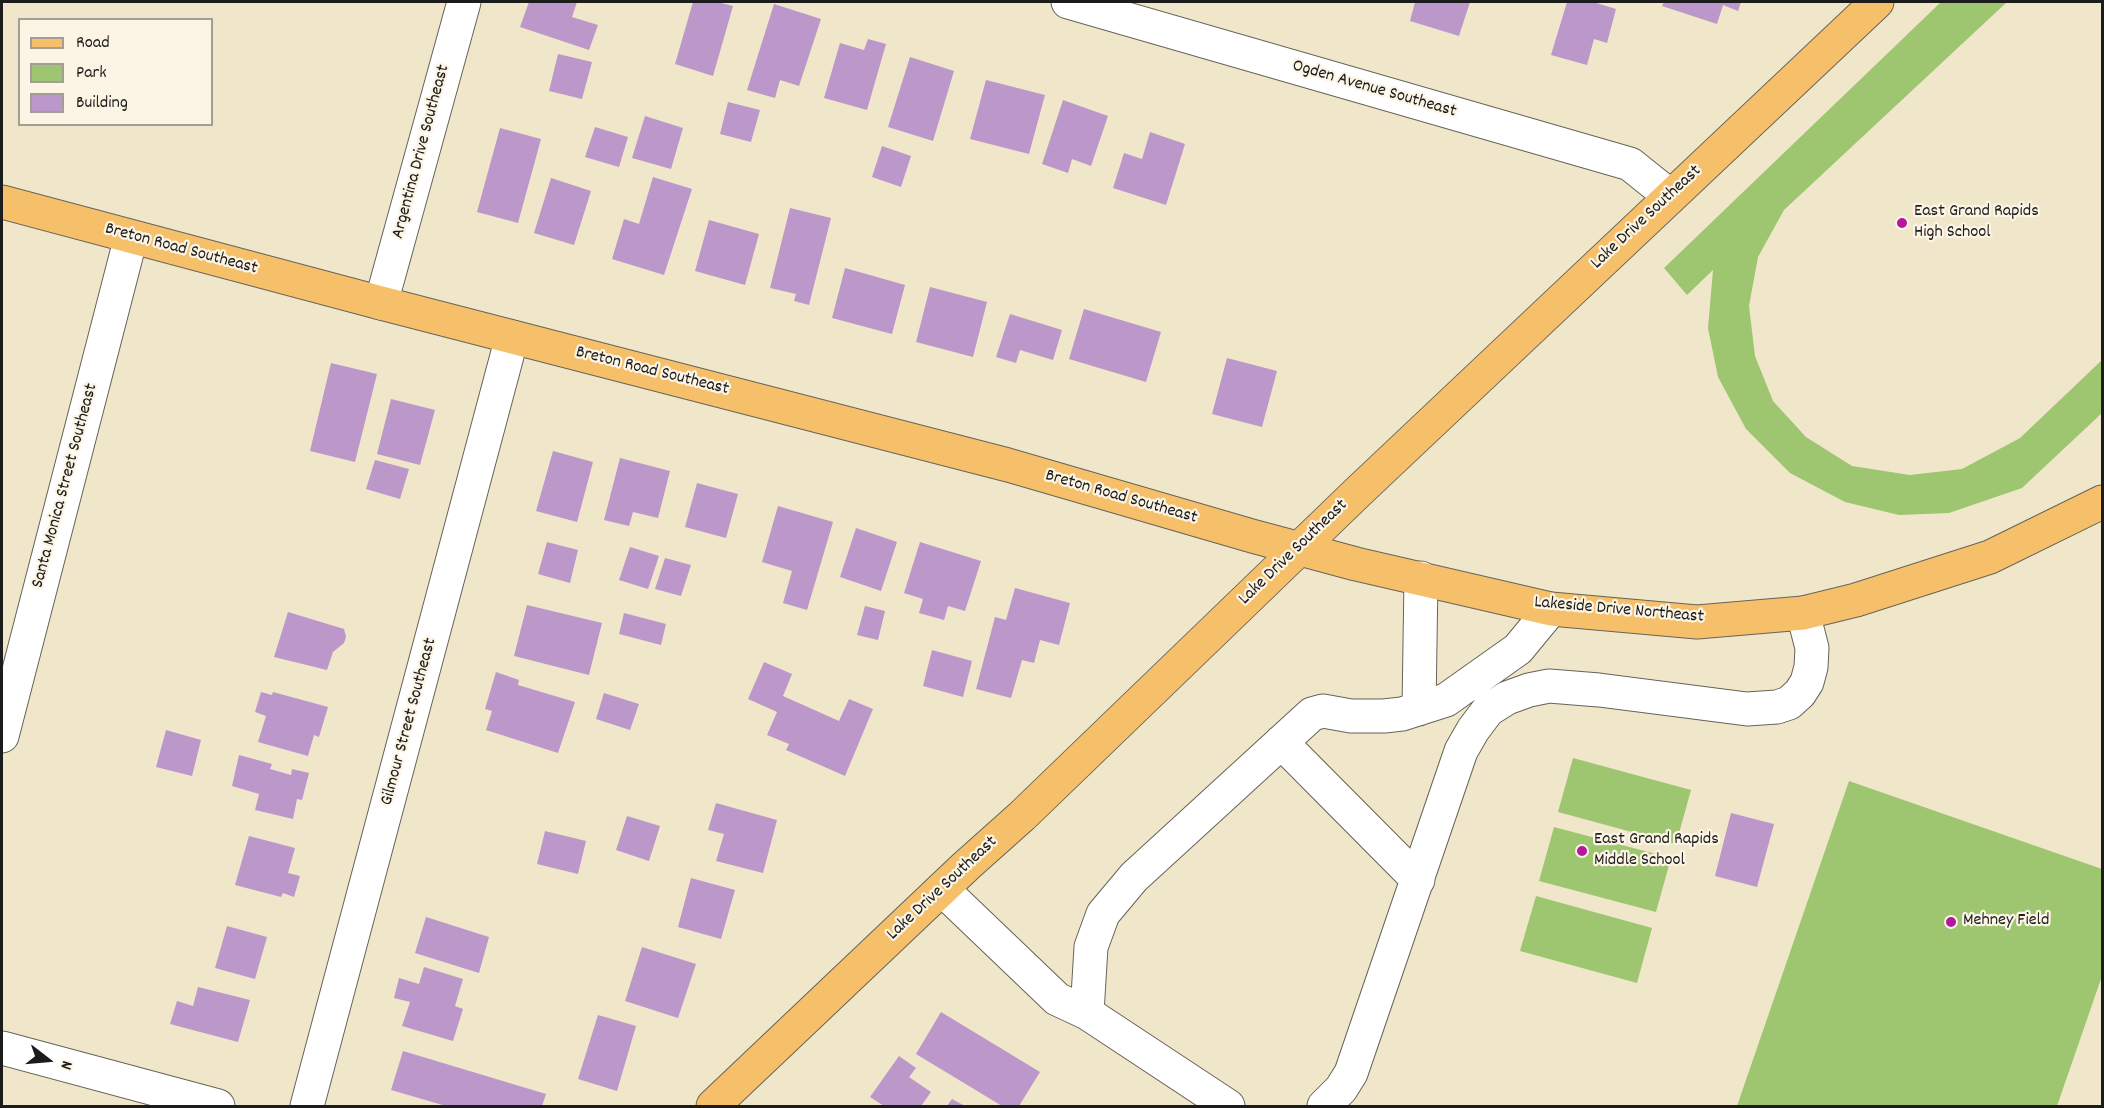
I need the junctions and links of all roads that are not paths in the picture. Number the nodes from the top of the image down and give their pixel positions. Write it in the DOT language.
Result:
graph roads {
  1 [pos="464,2"];
  2 [pos="1068,2"];
  3 [pos="1877,2"];
  4 [pos="1670,196"];
  5 [pos="2,202"];
  6 [pos="131,237"];
  7 [pos="381,303"];
  8 [pos="512,337"];
  9 [pos="2103,502"];
  10 [pos="1300,549"];
  11 [pos="1420,578"];
  12 [pos="1551,609"];
  13 [pos="1803,613"];
  14 [pos="1419,709"];
  15 [pos="2,736"];
  16 [pos="1281,742"];
  17 [pos="1418,880"];
  18 [pos="942,889"];
  19 [pos="1087,1013"];
  20 [pos="2,1048"];
  21 [pos="218,1107"];
  22 [pos="307,1107"];
  23 [pos="713,1107"];
  24 [pos="1228,1107"];
  25 [pos="1324,1107"];
  1 -- 7 [label="street, Argentina Drive Southeast"];
  2 -- 4 [label="street, Ogden Avenue Southeast"];
  3 -- 4 [label="main road, Lake Drive Southeast"];
  4 -- 10 [label="main road, Lake Drive Southeast"];
  5 -- 6 [label="main road, Breton Road Southeast"];
  6 -- 7 [label="main road, Breton Road Southeast"];
  6 -- 15 [label="street, Santa Monica Street Southeast"];
  7 -- 8 [label="main road, Breton Road Southeast"];
  8 -- 10 [label="main road, Breton Road Southeast"];
  8 -- 22 [label="street, Gilmour Street Southeast"];
  9 -- 13 [label="main road, Lakeside Drive Northeast"];
  10 -- 11 [label="main road, Lakeside Drive Northeast"];
  10 -- 18 [label="main road, Lake Drive Southeast"];
  11 -- 12 [label="main road, Lakeside Drive Northeast"];
  11 -- 14 [label="street"];
  12 -- 13 [label="main road, Lakeside Drive Northeast"];
  12 -- 14 [label="street"];
  13 -- 17 [label="street"];
  14 -- 16 [label="street"];
  16 -- 17 [label="street"];
  16 -- 19 [label="street"];
  17 -- 25 [label="street"];
  18 -- 19 [label="street"];
  18 -- 23 [label="main road, Lake Drive Southeast"];
  19 -- 24 [label="street"];
  20 -- 21 [label="street"];
}
